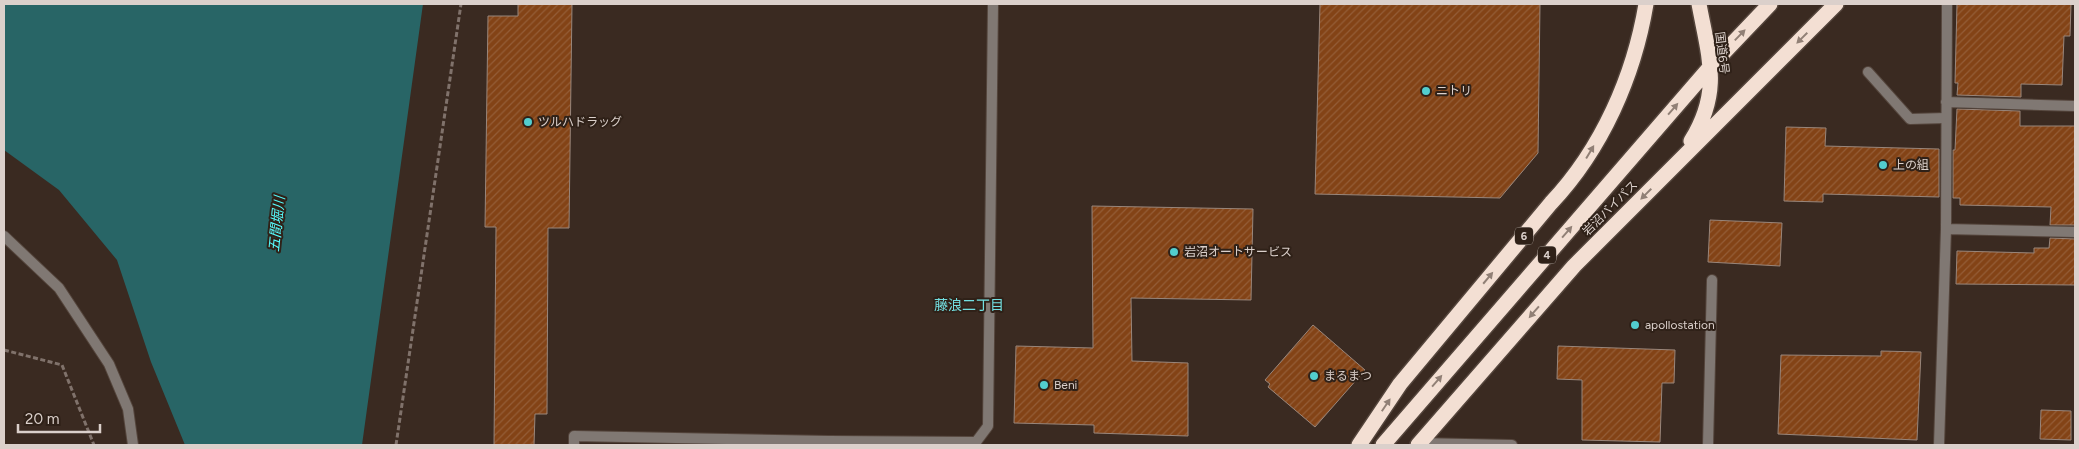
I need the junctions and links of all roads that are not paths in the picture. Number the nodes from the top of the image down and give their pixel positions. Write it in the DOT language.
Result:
graph roads {
  1 [pos="993,4"];
  2 [pos="1646,4"];
  3 [pos="1699,4"];
  4 [pos="1770,4"];
  5 [pos="1836,4"];
  6 [pos="1947,4"];
  7 [pos="1711,66"];
  8 [pos="1868,72"];
  9 [pos="1946,102"];
  10 [pos="2075,106"];
  11 [pos="1946,118"];
  12 [pos="1680,160"];
  13 [pos="1946,229"];
  14 [pos="2075,232"];
  15 [pos="4,236"];
  16 [pos="1712,280"];
  17 [pos="1419,444"];
  18 [pos="133,445"];
  19 [pos="574,445"];
  20 [pos="1359,445"];
  21 [pos="1384,445"];
  22 [pos="1512,445"];
  23 [pos="1708,445"];
  24 [pos="1939,445"];
  1 -- 19 [label="street"];
  20 -- 2 [label="highway, 6, one-way"];
  3 -- 7 [label="highway, 国道6号"];
  7 -- 4 [label="highway, 岩沼バイパス / 4, one-way"];
  5 -- 12 [label="highway, 岩沼バイパス / 4, one-way"];
  6 -- 9 [label="street"];
  7 -- 12 [label="highway, 国道6号"];
  21 -- 7 [label="highway, 岩沼バイパス / 4, one-way"];
  8 -- 11 [label="street"];
  9 -- 10 [label="street"];
  9 -- 11 [label="street"];
  11 -- 13 [label="street"];
  12 -- 17 [label="highway, 岩沼バイパス / 4, one-way"];
  13 -- 14 [label="street"];
  13 -- 24 [label="street"];
  15 -- 18 [label="street"];
  16 -- 23 [label="street"];
  17 -- 22 [label="street"];
}
